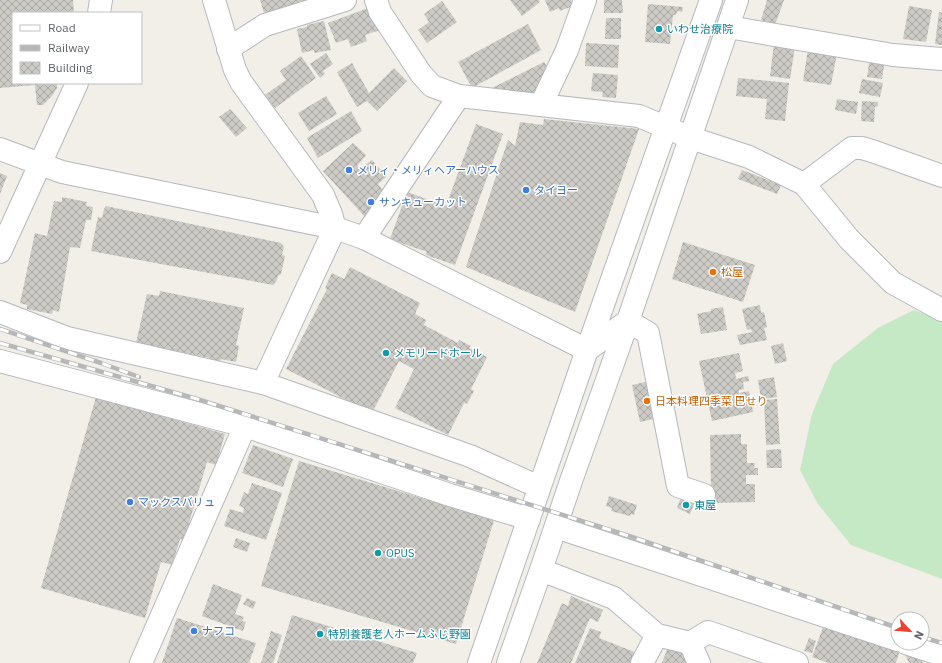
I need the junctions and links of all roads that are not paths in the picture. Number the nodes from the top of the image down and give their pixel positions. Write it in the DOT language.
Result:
graph roads {
  1 [pos="101,0"];
  2 [pos="214,0"];
  3 [pos="346,0"];
  4 [pos="376,0"];
  5 [pos="585,0"];
  6 [pos="711,0"];
  7 [pos="738,0"];
  8 [pos="99,12"];
  9 [pos="728,27"];
  10 [pos="228,49"];
  11 [pos="942,59"];
  12 [pos="77,84"];
  13 [pos="459,96"];
  14 [pos="541,105"];
  15 [pos="665,128"];
  16 [pos="691,138"];
  17 [pos="0,149"];
  18 [pos="40,164"];
  19 [pos="942,176"];
  20 [pos="804,184"];
  21 [pos="336,228"];
  22 [pos="364,238"];
  23 [pos="0,252"];
  24 [pos="942,310"];
  25 [pos="0,312"];
  26 [pos="628,321"];
  27 [pos="587,350"];
  28 [pos="0,361"];
  29 [pos="263,383"];
  30 [pos="245,426"];
  31 [pos="540,487"];
  32 [pos="704,495"];
  33 [pos="529,519"];
  34 [pos="556,526"];
  35 [pos="541,570"];
  36 [pos="657,635"];
  37 [pos="890,637"];
  38 [pos="690,643"];
  39 [pos="930,651"];
  40 [pos="942,655"];
  41 [pos="141,663"];
  42 [pos="479,663"];
  43 [pos="508,663"];
  44 [pos="642,663"];
  45 [pos="699,663"];
  46 [pos="797,663"];
  1 -- 8 [label="street"];
  2 -- 10 [label="street"];
  3 -- 10 [label="street"];
  4 -- 13 [label="street"];
  5 -- 14 [label="street"];
  6 -- 15 [label="street"];
  7 -- 9 [label="street"];
  9 -- 11 [label="street"];
  9 -- 16 [label="street"];
  10 -- 21 [label="street"];
  12 -- 18 [label="street"];
  13 -- 14 [label="street"];
  13 -- 22 [label="street"];
  14 -- 15 [label="street"];
  15 -- 16 [label="street"];
  15 -- 27 [label="street"];
  16 -- 20 [label="street"];
  16 -- 26 [label="street"];
  17 -- 18 [label="street"];
  18 -- 21 [label="street"];
  18 -- 23 [label="street"];
  19 -- 20 [label="street"];
  20 -- 24 [label="street"];
  21 -- 22 [label="street"];
  21 -- 29 [label="street"];
  22 -- 27 [label="street"];
  25 -- 29 [label="street"];
  26 -- 27 [label="street"];
  26 -- 32 [label="street"];
  26 -- 34 [label="street"];
  27 -- 31 [label="street"];
  28 -- 30 [label="street"];
  29 -- 31 [label="street"];
  30 -- 33 [label="street"];
  30 -- 41 [label="street"];
  31 -- 33 [label="street"];
  33 -- 42 [label="street"];
  34 -- 35 [label="street"];
  34 -- 37 [label="street"];
  35 -- 36 [label="street"];
  35 -- 43 [label="street"];
  36 -- 38 [label="street"];
  36 -- 44 [label="street"];
  38 -- 45 [label="street"];
  38 -- 46 [label="street"];
  39 -- 40 [label="street"];
}
